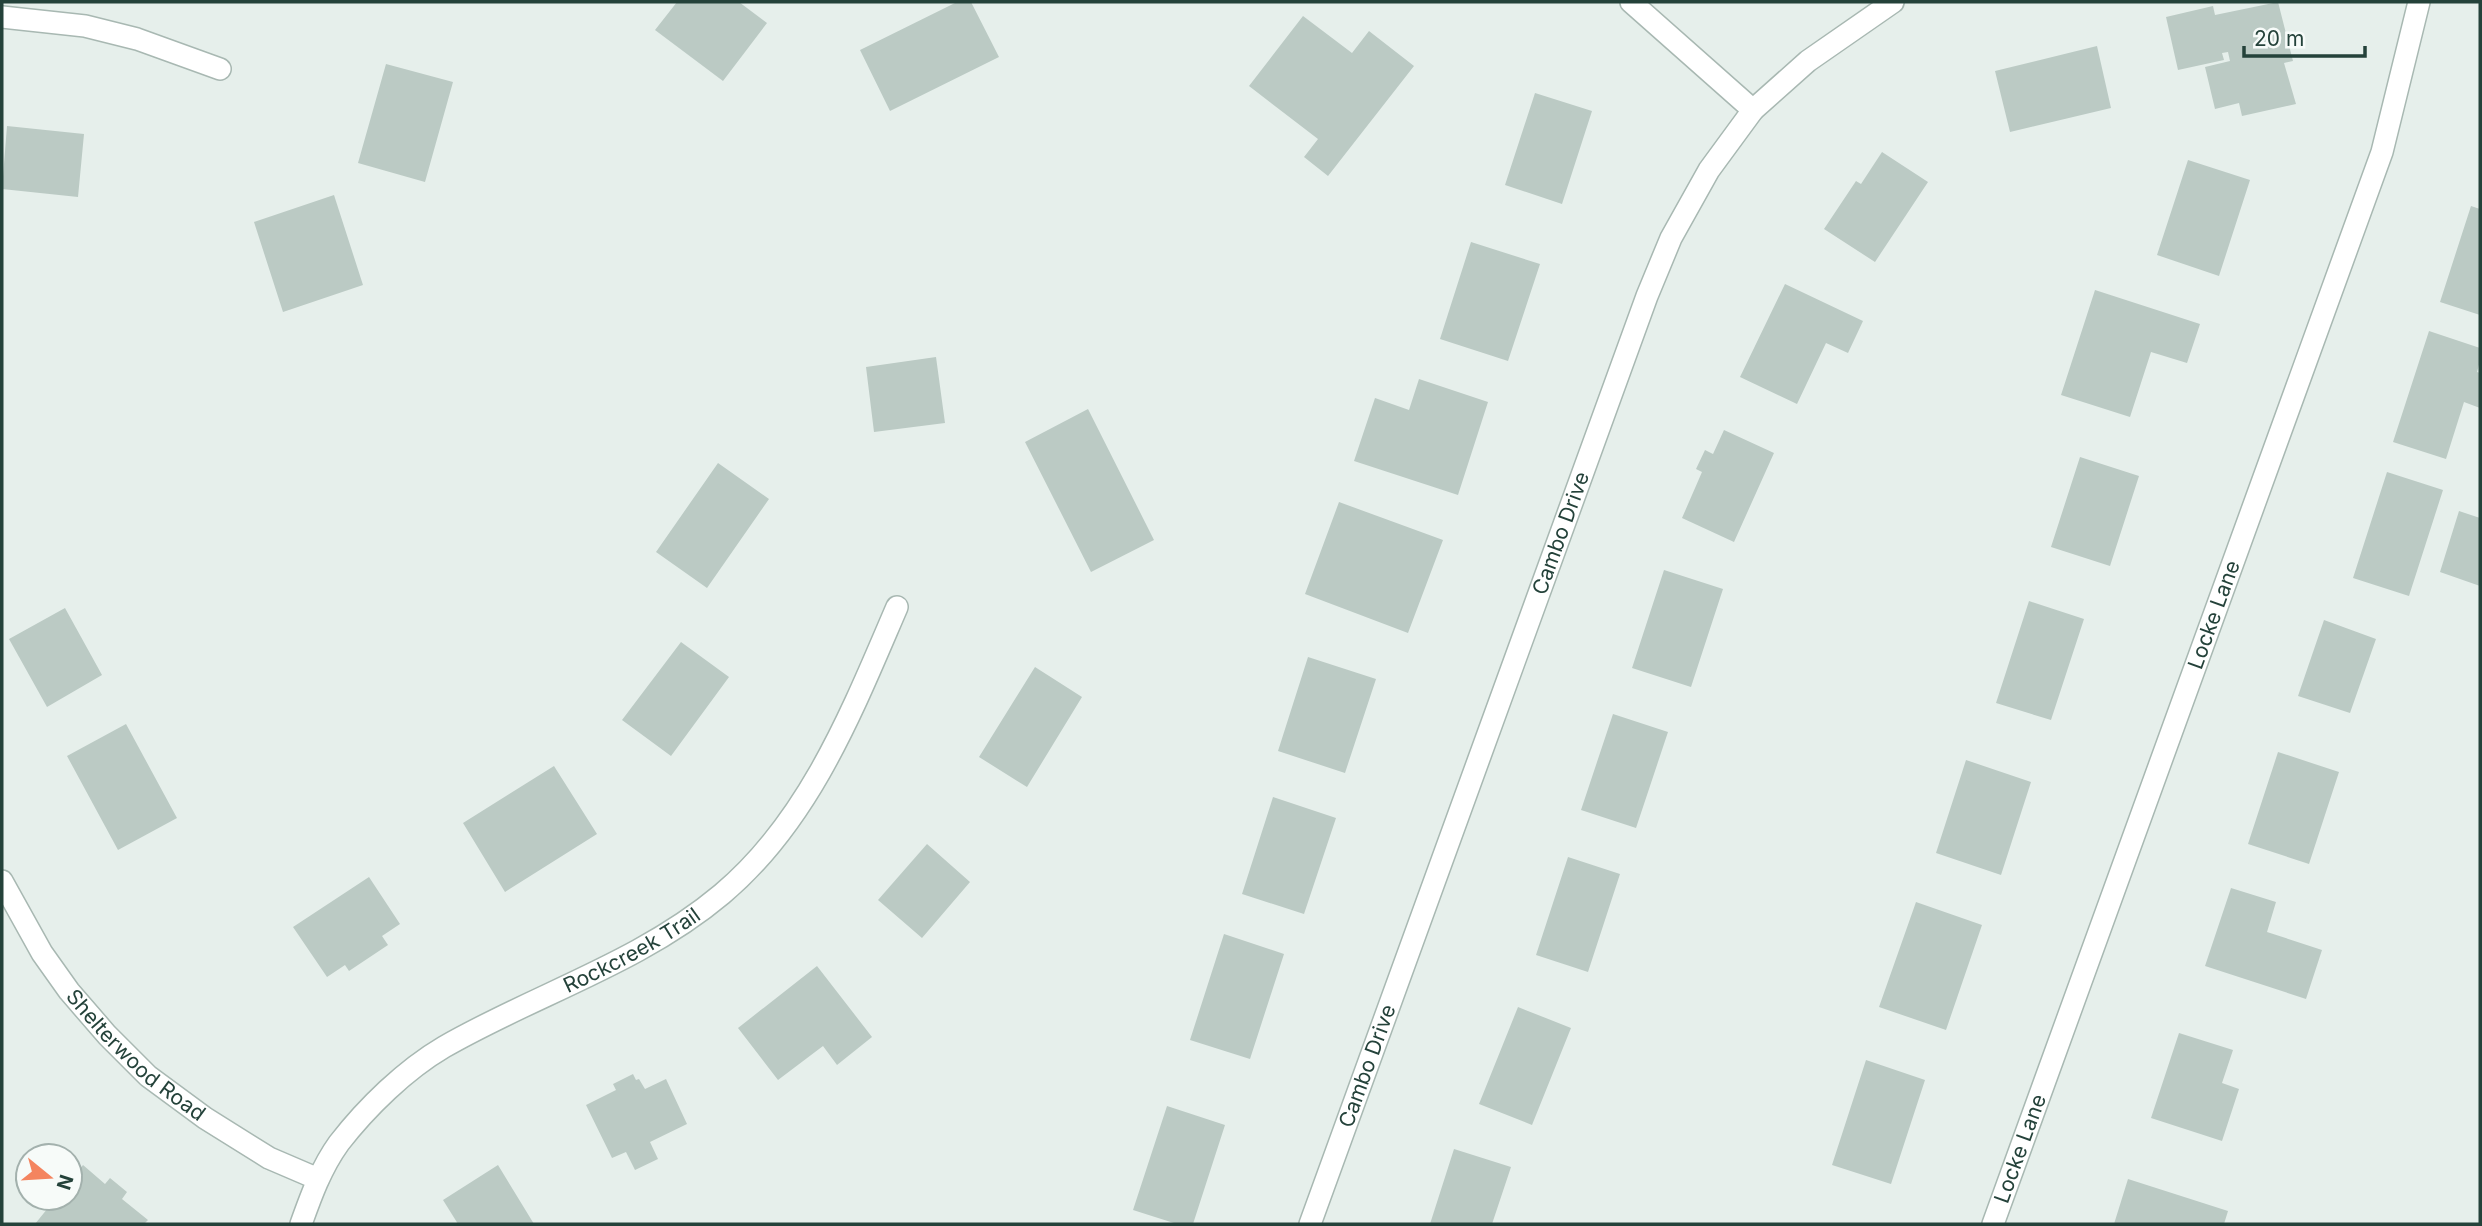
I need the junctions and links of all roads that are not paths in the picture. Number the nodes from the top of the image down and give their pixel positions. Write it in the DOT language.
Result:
graph roads {
  1 [pos="1632,2"];
  2 [pos="1893,2"];
  3 [pos="2419,2"];
  4 [pos="2,17"];
  5 [pos="220,69"];
  6 [pos="1754,110"];
  7 [pos="897,607"];
  8 [pos="2,881"];
  9 [pos="318,1179"];
  10 [pos="301,1224"];
  11 [pos="1310,1224"];
  12 [pos="1993,1224"];
  1 -- 6 [label="street"];
  2 -- 6 [label="street, Cambo Drive"];
  3 -- 12 [label="street, Locke Lane"];
  4 -- 5 [label="street"];
  6 -- 11 [label="street, Cambo Drive"];
  7 -- 9 [label="street, Rockcreek Trail"];
  8 -- 9 [label="street, Shelterwood Road"];
  9 -- 10 [label="street, Rockcreek Trail"];
}
